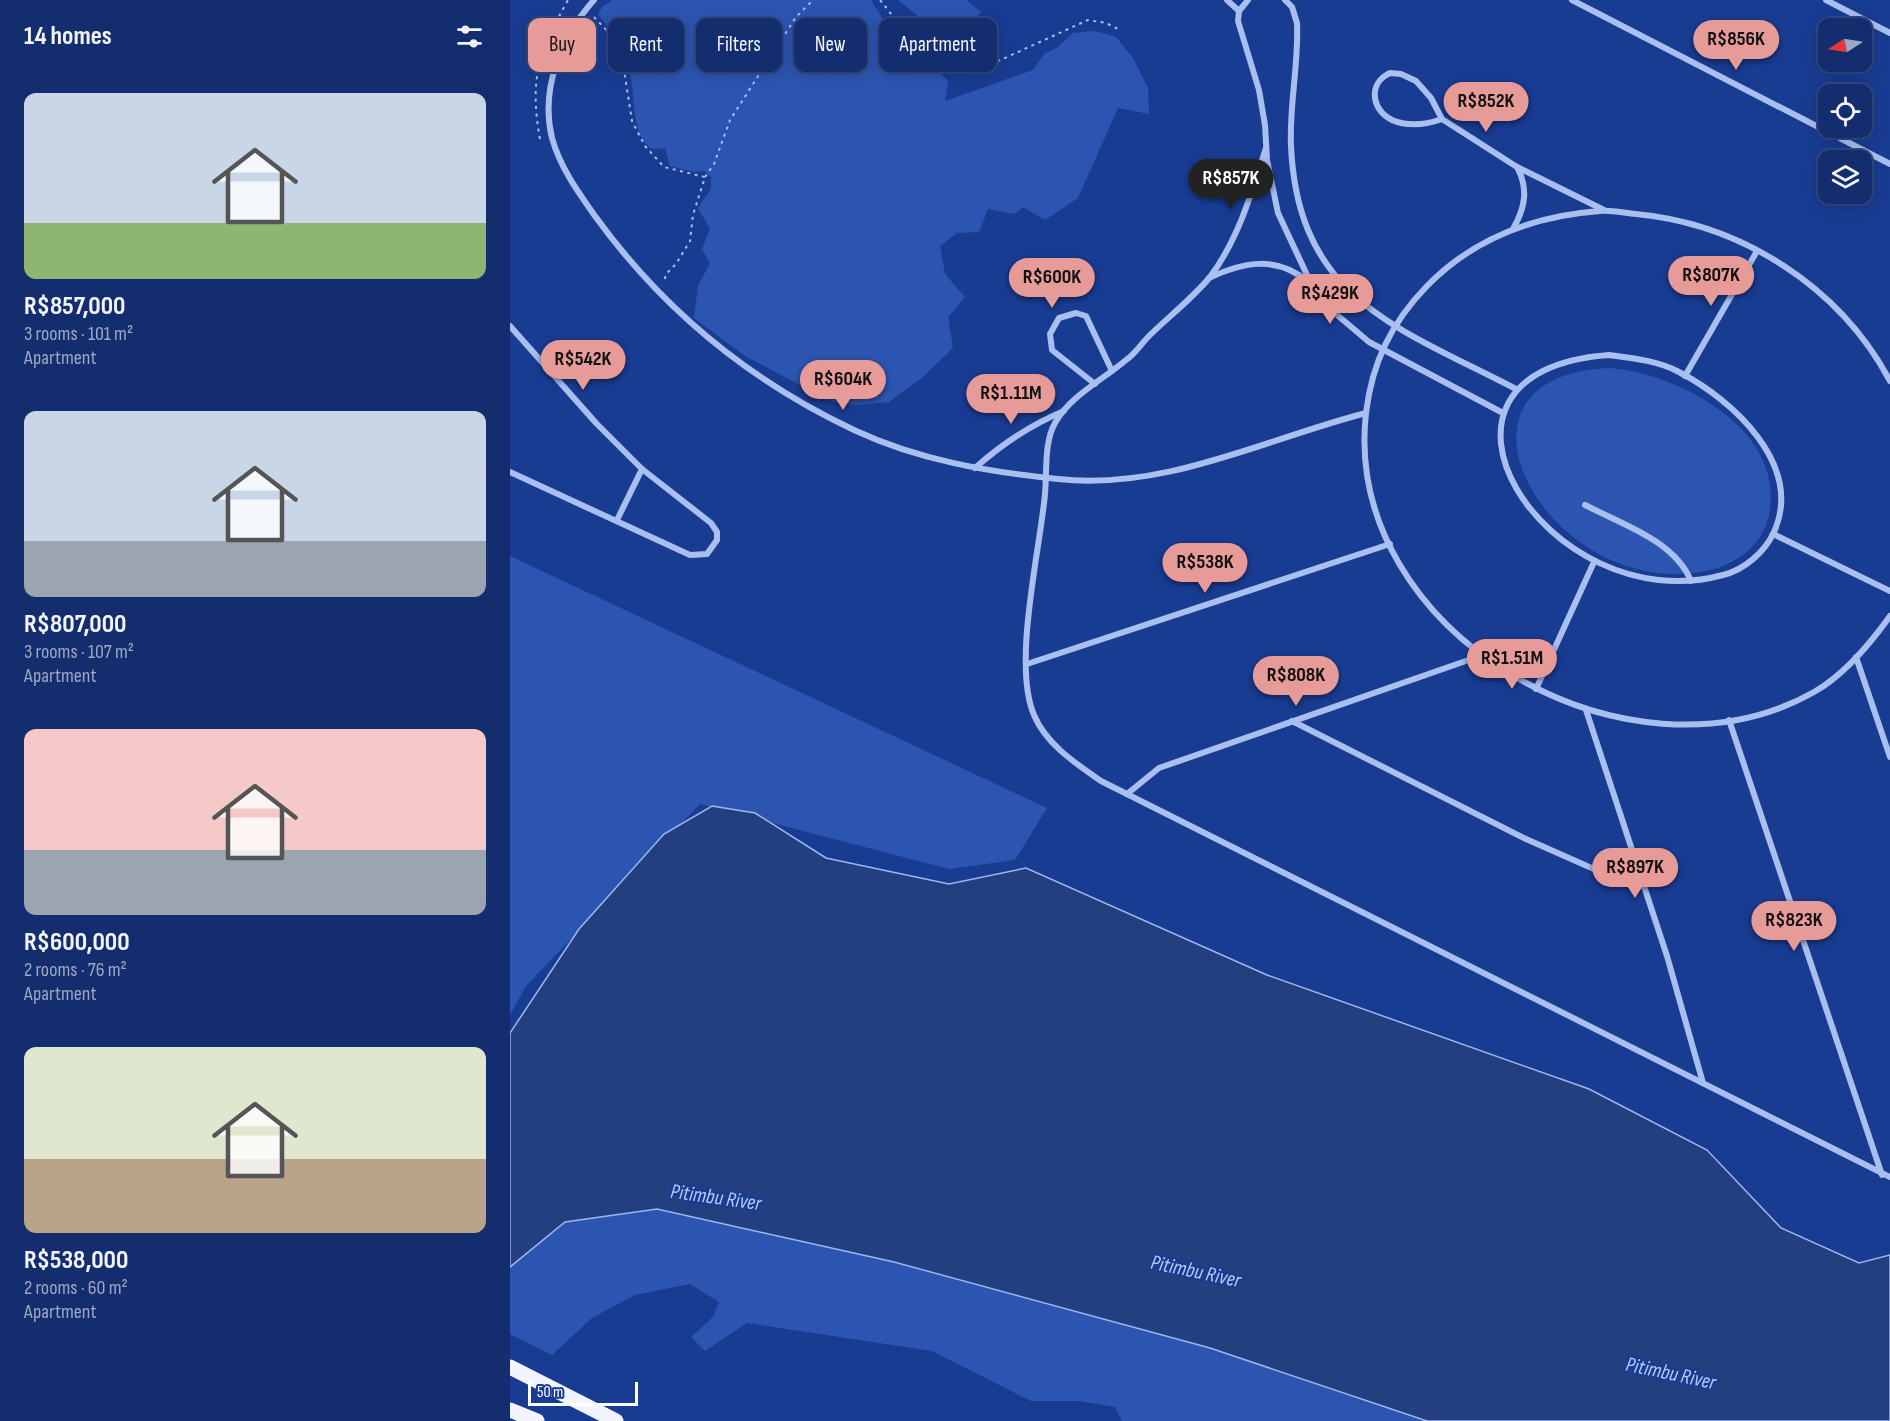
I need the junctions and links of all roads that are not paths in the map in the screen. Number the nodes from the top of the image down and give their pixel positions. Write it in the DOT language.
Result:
graph roads {
  1 [pos="594,0"];
  2 [pos="1227,0"];
  3 [pos="1248,0"];
  4 [pos="1285,0"];
  5 [pos="1572,0"];
  6 [pos="1589,0"];
  7 [pos="1826,0"];
  8 [pos="1847,0"];
  9 [pos="1586,8"];
  10 [pos="1843,9"];
  11 [pos="1239,11"];
  12 [pos="1890,33"];
  13 [pos="1442,119"];
  14 [pos="1266,148"];
  15 [pos="1890,164"];
  16 [pos="1517,167"];
  17 [pos="1604,210"];
  18 [pos="1514,230"];
  19 [pos="1757,251"];
  20 [pos="1209,278"];
  21 [pos="1317,291"];
  22 [pos="1394,325"];
  23 [pos="510,326"];
  24 [pos="1382,350"];
  25 [pos="1112,370"];
  26 [pos="1685,376"];
  27 [pos="1890,381"];
  28 [pos="1095,384"];
  29 [pos="1516,389"];
  30 [pos="1064,411"];
  31 [pos="1366,413"];
  32 [pos="1503,413"];
  33 [pos="975,468"];
  34 [pos="642,469"];
  35 [pos="510,472"];
  36 [pos="1046,478"];
  37 [pos="1585,505"];
  38 [pos="617,520"];
  39 [pos="1773,534"];
  40 [pos="1390,544"];
  41 [pos="1594,562"];
  42 [pos="1691,581"];
  43 [pos="1890,591"];
  44 [pos="1890,616"];
  45 [pos="1483,655"];
  46 [pos="1856,657"];
  47 [pos="1027,664"];
  48 [pos="1536,689"];
  49 [pos="1586,710"];
  50 [pos="1729,720"];
  51 [pos="1292,721"];
  52 [pos="1890,757"];
  53 [pos="1127,794"];
  54 [pos="1644,887"];
  55 [pos="1702,1083"];
  56 [pos="1882,1175"];
  57 [pos="1890,1178"];
  58 [pos="510,1367"];
  59 [pos="510,1410"];
  60 [pos="537,1421"];
  61 [pos="616,1421"];
  1 -- 33 [label="street"];
  2 -- 11 [label="street"];
  3 -- 11 [label="street"];
  4 -- 22 [label="street"];
  5 -- 9 [label="street"];
  6 -- 9 [label="street"];
  7 -- 10 [label="street"];
  8 -- 10 [label="street"];
  9 -- 15 [label="street"];
  10 -- 12 [label="street"];
  11 -- 14 [label="street"];
  13 -- 13 [label="street"];
  13 -- 16 [label="street"];
  14 -- 20 [label="street"];
  14 -- 21 [label="street"];
  16 -- 17 [label="street"];
  16 -- 18 [label="street"];
  17 -- 18 [label="street"];
  17 -- 19 [label="street"];
  18 -- 22 [label="street"];
  19 -- 26 [label="street"];
  19 -- 27 [label="street"];
  20 -- 21 [label="street"];
  20 -- 25 [label="street"];
  21 -- 24 [label="street"];
  22 -- 24 [label="street"];
  22 -- 29 [label="street"];
  23 -- 34 [label="street"];
  24 -- 31 [label="street"];
  24 -- 32 [label="street"];
  25 -- 28 [label="street"];
  25 -- 28 [label="street"];
  26 -- 29 [label="street"];
  26 -- 39 [label="street"];
  28 -- 30 [label="street"];
  29 -- 32 [label="street"];
  30 -- 33 [label="street"];
  30 -- 36 [label="street"];
  31 -- 36 [label="street"];
  31 -- 40 [label="street"];
  32 -- 41 [label="street"];
  33 -- 36 [label="street"];
  34 -- 38 [label="street"];
  34 -- 38 [label="street"];
  35 -- 38 [label="street"];
  36 -- 47 [label="street"];
  37 -- 42 [label="street"];
  39 -- 42 [label="street"];
  39 -- 43 [label="street"];
  40 -- 45 [label="street"];
  40 -- 47 [label="street"];
  41 -- 42 [label="street"];
  41 -- 48 [label="street"];
  44 -- 46 [label="street"];
  45 -- 48 [label="street"];
  45 -- 51 [label="street"];
  46 -- 50 [label="street"];
  46 -- 52 [label="street"];
  47 -- 53 [label="street"];
  48 -- 49 [label="street"];
  49 -- 50 [label="street"];
  49 -- 54 [label="street"];
  50 -- 56 [label="street"];
  51 -- 53 [label="street"];
  51 -- 54 [label="street"];
  53 -- 55 [label="street"];
  54 -- 55 [label="street"];
  55 -- 56 [label="street"];
  56 -- 57 [label="street"];
  58 -- 61 [label="main road"];
  59 -- 60 [label="main road"];
}
